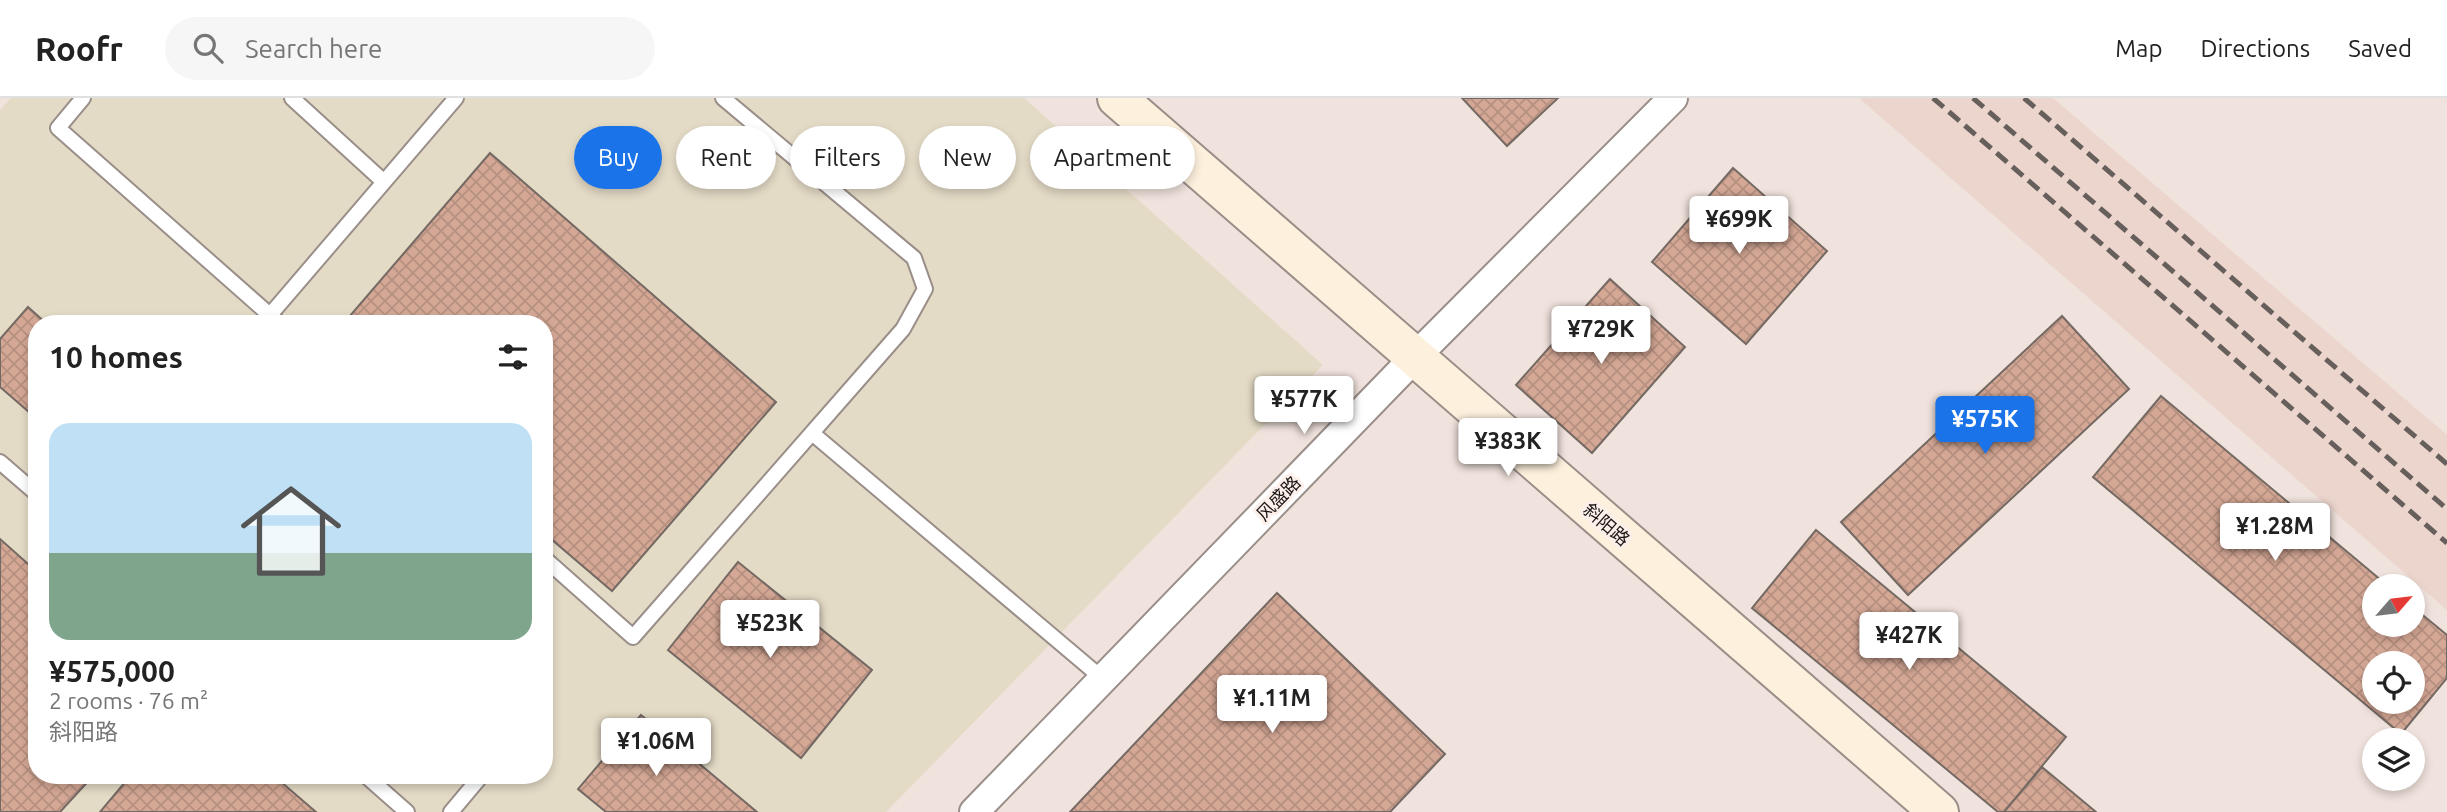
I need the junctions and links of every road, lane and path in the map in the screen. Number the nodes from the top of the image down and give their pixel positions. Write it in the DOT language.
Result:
graph roads {
  1 [pos="83,98"];
  2 [pos="292,98"];
  3 [pos="456,98"];
  4 [pos="723,98"];
  5 [pos="1117,98"];
  6 [pos="1673,98"];
  7 [pos="384,182"];
  8 [pos="270,315"];
  9 [pos="278,315"];
  10 [pos="1415,357"];
  11 [pos="811,433"];
  12 [pos="0,462"];
  13 [pos="28,486"];
  14 [pos="553,566"];
  15 [pos="1103,678"];
  16 [pos="375,784"];
  17 [pos="474,784"];
  18 [pos="407,812"];
  19 [pos="451,812"];
  20 [pos="974,812"];
  21 [pos="1939,812"];
  1 -- 8 [label="lane"];
  2 -- 7 [label="lane"];
  3 -- 7 [label="lane"];
  4 -- 11 [label="lane"];
  5 -- 10 [label="street, 斜阳路"];
  6 -- 10 [label="street, 风盛路"];
  7 -- 9 [label="lane"];
  10 -- 15 [label="street, 风盛路"];
  10 -- 21 [label="street, 斜阳路"];
  11 -- 14 [label="lane"];
  11 -- 15 [label="lane"];
  12 -- 13 [label="lane"];
  15 -- 20 [label="street, 风盛路"];
  16 -- 18 [label="lane"];
  17 -- 19 [label="lane"];
}
